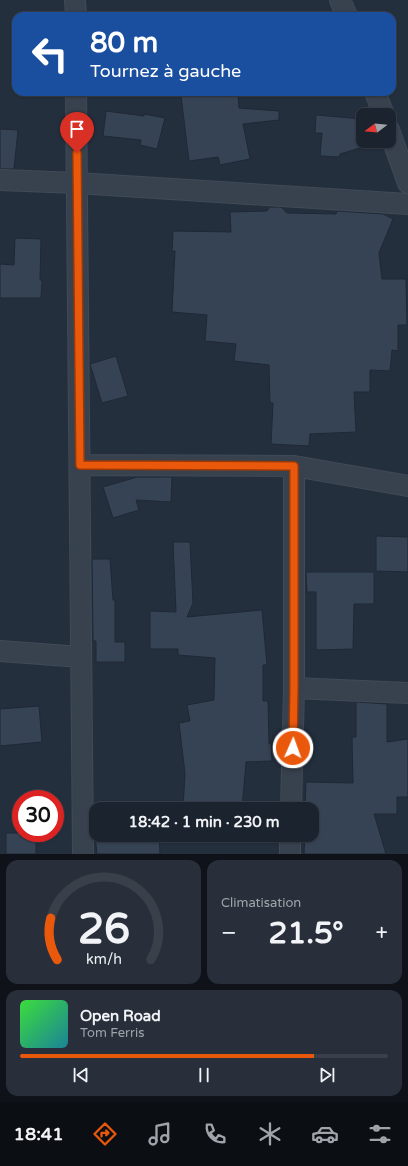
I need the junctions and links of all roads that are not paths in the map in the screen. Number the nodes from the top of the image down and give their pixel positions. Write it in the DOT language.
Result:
graph roads {
  1 [pos="75,0"];
  2 [pos="340,0"];
  3 [pos="76,12"];
  4 [pos="345,12"];
  5 [pos="76,96"];
  6 [pos="377,96"];
  7 [pos="381,108"];
  8 [pos="395,148"];
  9 [pos="0,180"];
  10 [pos="77,183"];
  11 [pos="408,183"];
  12 [pos="408,204"];
  13 [pos="80,465"];
  14 [pos="294,466"];
  15 [pos="408,486"];
  16 [pos="0,651"];
  17 [pos="82,658"];
  18 [pos="294,688"];
  19 [pos="408,693"];
  20 [pos="291,802"];
  21 [pos="290,842"];
  22 [pos="83,854"];
  23 [pos="290,854"];
  1 -- 3 [label="street"];
  2 -- 4 [label="street"];
  5 -- 10 [label="street"];
  6 -- 7 [label="street"];
  8 -- 11 [label="street"];
  9 -- 10 [label="street"];
  10 -- 12 [label="street"];
  10 -- 13 [label="street"];
  13 -- 14 [label="street"];
  13 -- 17 [label="street"];
  14 -- 15 [label="street"];
  14 -- 18 [label="street"];
  16 -- 17 [label="street"];
  17 -- 22 [label="street"];
  18 -- 19 [label="street"];
  18 -- 20 [label="street"];
  21 -- 23 [label="street"];
}
